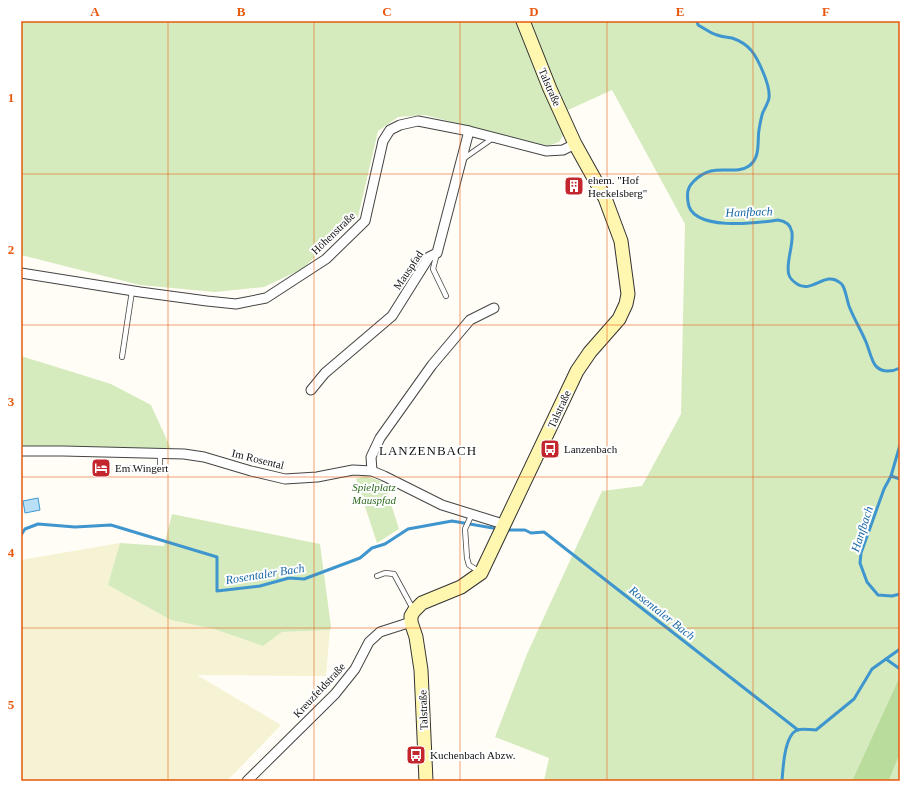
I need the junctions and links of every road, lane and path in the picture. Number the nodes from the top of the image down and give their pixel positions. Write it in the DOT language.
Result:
graph roads {
  1 [pos="523,21"];
  2 [pos="470,131"];
  3 [pos="494,138"];
  4 [pos="575,144"];
  5 [pos="462,160"];
  6 [pos="436,253"];
  7 [pos="21,273"];
  8 [pos="132,291"];
  9 [pos="446,296"];
  10 [pos="494,308"];
  11 [pos="122,357"];
  12 [pos="311,390"];
  13 [pos="21,451"];
  14 [pos="160,453"];
  15 [pos="128,468"];
  16 [pos="372,471"];
  17 [pos="469,520"];
  18 [pos="503,524"];
  19 [pos="481,573"];
  20 [pos="377,576"];
  21 [pos="412,617"];
  22 [pos="247,781"];
  23 [pos="426,781"];
  1 -- 4 [label="main road, Talstraße"];
  2 -- 3 [label="street, Höhenstraße"];
  2 -- 5 [label="street, Mauspfad"];
  2 -- 8 [label="street, Höhenstraße"];
  3 -- 4 [label="street, Höhenstraße"];
  3 -- 5 [label="lane"];
  4 -- 18 [label="main road, Talstraße"];
  5 -- 6 [label="street, Mauspfad"];
  6 -- 9 [label="lane"];
  6 -- 12 [label="street, Mauspfad"];
  7 -- 8 [label="street, Höhenstraße"];
  8 -- 11 [label="lane"];
  10 -- 16 [label="street"];
  13 -- 14 [label="street, Im Rosental"];
  14 -- 15 [label="lane"];
  14 -- 16 [label="street, Im Rosental"];
  16 -- 17 [label="street, Im Rosental"];
  17 -- 18 [label="street, Im Rosental"];
  17 -- 19 [label="lane"];
  18 -- 19 [label="main road, Talstraße"];
  19 -- 21 [label="main road"];
  20 -- 21 [label="lane"];
  21 -- 22 [label="street, Kreuzfeldstraße"];
  21 -- 23 [label="main road, Talstraße"];
}
